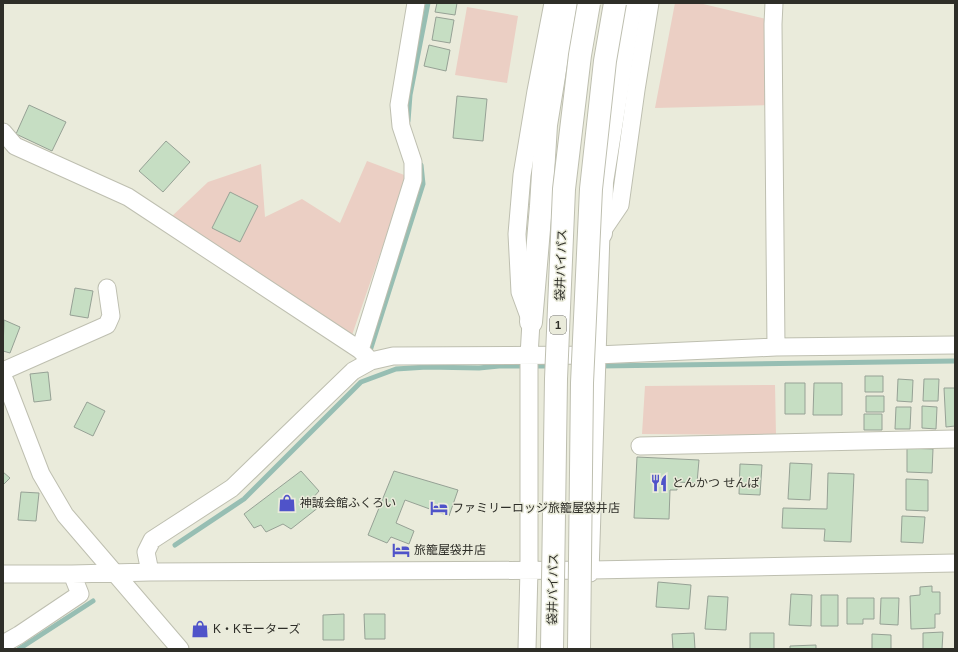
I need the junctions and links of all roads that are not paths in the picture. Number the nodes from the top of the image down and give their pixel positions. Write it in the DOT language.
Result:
graph roads {
  1 [pos="416,3"];
  2 [pos="553,3"];
  3 [pos="566,3"];
  4 [pos="589,3"];
  5 [pos="615,3"];
  6 [pos="631,3"];
  7 [pos="650,3"];
  8 [pos="774,3"];
  9 [pos="3,132"];
  10 [pos="601,233"];
  11 [pos="108,288"];
  12 [pos="530,322"];
  13 [pos="955,345"];
  14 [pos="776,346"];
  15 [pos="597,355"];
  16 [pos="366,356"];
  17 [pos="529,356"];
  18 [pos="3,371"];
  19 [pos="3,377"];
  20 [pos="955,439"];
  21 [pos="640,446"];
  22 [pos="955,563"];
  23 [pos="529,569"];
  24 [pos="590,570"];
  25 [pos="114,572"];
  26 [pos="150,572"];
  27 [pos="3,574"];
  28 [pos="72,574"];
  29 [pos="3,644"];
  30 [pos="177,648"];
  31 [pos="526,649"];
  32 [pos="552,649"];
  33 [pos="579,649"];
  34 [pos="589,649"];
  1 -- 16 [label="street"];
  2 -- 12 [label="street"];
  3 -- 12 [label="highway"];
  4 -- 32 [label="highway, 袋井バイパス / 1, bridge"];
  5 -- 33 [label="highway, 1, bridge"];
  6 -- 10 [label="highway"];
  7 -- 10 [label="street"];
  8 -- 14 [label="street"];
  9 -- 16 [label="street"];
  10 -- 15 [label="street"];
  11 -- 18 [label="street"];
  12 -- 17 [label="street"];
  13 -- 14 [label="street"];
  14 -- 15 [label="street"];
  15 -- 17 [label="street"];
  15 -- 24 [label="street"];
  16 -- 17 [label="street"];
  16 -- 26 [label="street"];
  17 -- 23 [label="street"];
  19 -- 25 [label="street"];
  20 -- 21 [label="street"];
  22 -- 24 [label="street"];
  23 -- 24 [label="street"];
  23 -- 26 [label="street"];
  23 -- 31 [label="street"];
  24 -- 34 [label="street"];
  25 -- 26 [label="street"];
  25 -- 28 [label="street"];
  25 -- 30 [label="street"];
  27 -- 28 [label="street"];
  28 -- 29 [label="street"];
}
